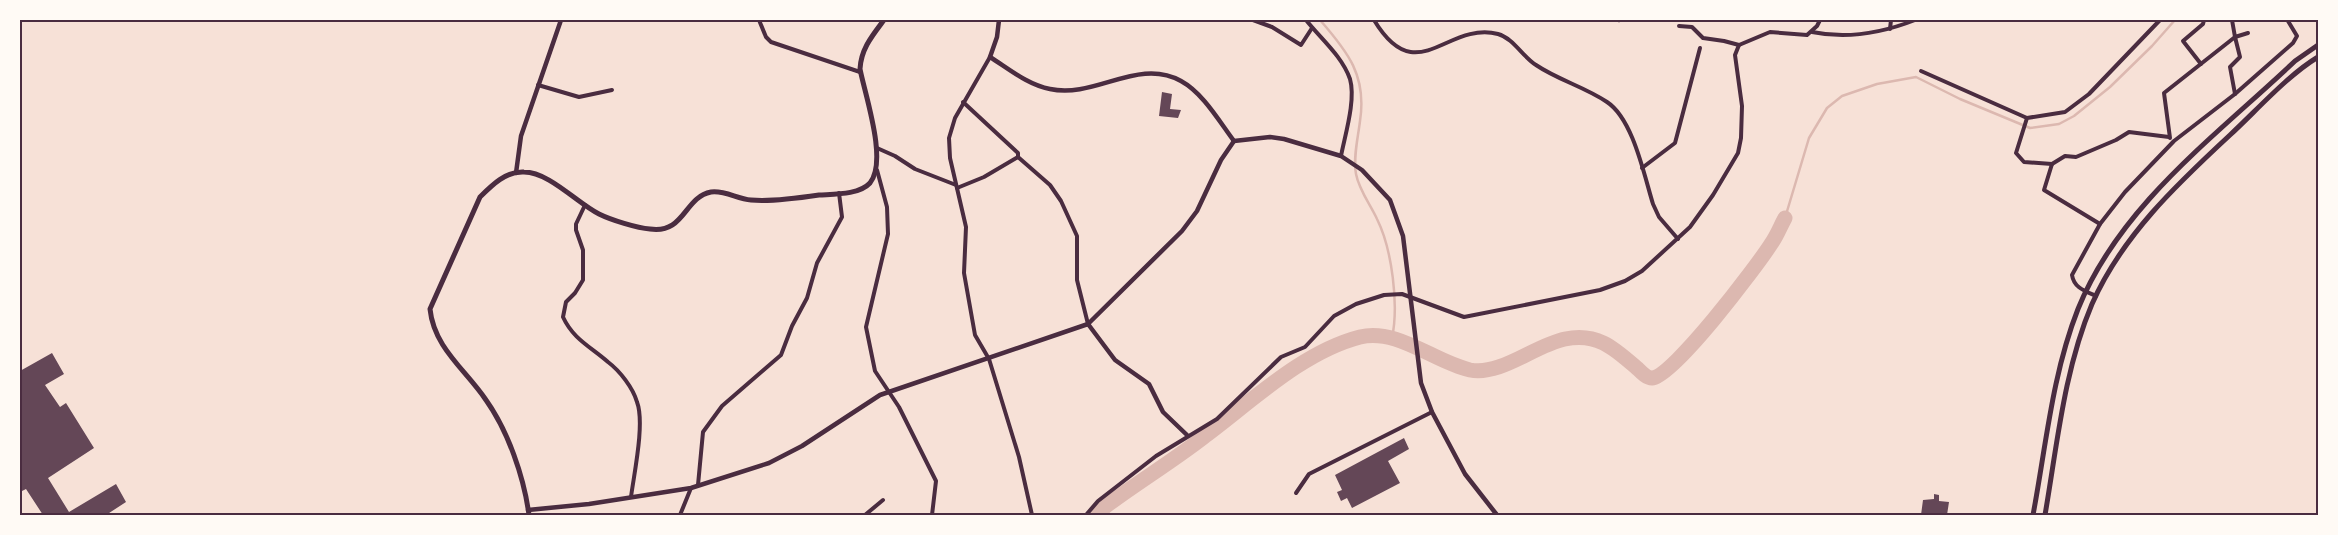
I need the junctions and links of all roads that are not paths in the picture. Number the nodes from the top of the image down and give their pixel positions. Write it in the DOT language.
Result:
graph roads {
  1 [pos="561,20"];
  2 [pos="759,20"];
  3 [pos="884,20"];
  4 [pos="999,20"];
  5 [pos="1253,20"];
  6 [pos="1306,20"];
  7 [pos="1374,20"];
  8 [pos="1820,20"];
  9 [pos="1891,20"];
  10 [pos="1915,20"];
  11 [pos="2160,20"];
  12 [pos="2204,20"];
  13 [pos="2232,20"];
  14 [pos="2288,21"];
  15 [pos="1679,26"];
  16 [pos="1312,28"];
  17 [pos="1890,29"];
  18 [pos="1812,32"];
  19 [pos="2248,34"];
  20 [pos="2235,37"];
  21 [pos="2318,45"];
  22 [pos="1739,46"];
  23 [pos="1700,48"];
  24 [pos="990,57"];
  25 [pos="2318,57"];
  26 [pos="2201,64"];
  27 [pos="1921,71"];
  28 [pos="860,72"];
  29 [pos="538,85"];
  30 [pos="612,90"];
  31 [pos="2235,94"];
  32 [pos="963,102"];
  33 [pos="2027,119"];
  34 [pos="2169,137"];
  35 [pos="1234,141"];
  36 [pos="2174,141"];
  37 [pos="877,148"];
  38 [pos="1341,156"];
  39 [pos="1018,157"];
  40 [pos="2052,164"];
  41 [pos="1642,168"];
  42 [pos="877,170"];
  43 [pos="516,173"];
  44 [pos="956,187"];
  45 [pos="839,193"];
  46 [pos="585,205"];
  47 [pos="2100,224"];
  48 [pos="1678,239"];
  49 [pos="2086,291"];
  50 [pos="1410,296"];
  51 [pos="2096,296"];
  52 [pos="1088,324"];
  53 [pos="989,359"];
  54 [pos="1432,412"];
  55 [pos="1187,435"];
  56 [pos="698,485"];
  57 [pos="691,488"];
  58 [pos="1296,493"];
  59 [pos="631,497"];
  60 [pos="882,500"];
  61 [pos="528,512"];
  62 [pos="680,515"];
  63 [pos="865,515"];
  64 [pos="932,515"];
  65 [pos="1032,515"];
  66 [pos="1086,515"];
  67 [pos="1497,515"];
  68 [pos="2033,515"];
  69 [pos="2045,515"];
  1 -- 29 [label="street"];
  2 -- 28 [label="street"];
  3 -- 28 [label="main road"];
  4 -- 24 [label="street"];
  5 -- 16 [label="street"];
  6 -- 16 [label="street"];
  7 -- 41 [label="street"];
  8 -- 18 [label="street"];
  9 -- 17 [label="street"];
  10 -- 17 [label="street"];
  11 -- 33 [label="street"];
  12 -- 26 [label="street"];
  13 -- 20 [label="street"];
  14 -- 31 [label="street"];
  15 -- 22 [label="street"];
  16 -- 38 [label="street"];
  17 -- 18 [label="street"];
  18 -- 22 [label="street"];
  19 -- 20 [label="street"];
  20 -- 26 [label="street"];
  20 -- 31 [label="street"];
  21 -- 49 [label="main road"];
  22 -- 48 [label="street"];
  23 -- 41 [label="street"];
  24 -- 32 [label="street"];
  24 -- 35 [label="street"];
  25 -- 51 [label="main road"];
  26 -- 34 [label="street"];
  27 -- 33 [label="street"];
  28 -- 37 [label="main road"];
  29 -- 30 [label="street"];
  29 -- 43 [label="street"];
  31 -- 36 [label="street"];
  32 -- 39 [label="street"];
  32 -- 44 [label="street"];
  33 -- 40 [label="street"];
  34 -- 36 [label="street"];
  34 -- 40 [label="street"];
  35 -- 38 [label="street"];
  35 -- 52 [label="street"];
  36 -- 47 [label="street"];
  37 -- 42 [label="main road"];
  37 -- 44 [label="street"];
  38 -- 50 [label="street"];
  39 -- 44 [label="street"];
  39 -- 52 [label="street"];
  40 -- 47 [label="street"];
  41 -- 48 [label="street"];
  42 -- 45 [label="main road"];
  42 -- 64 [label="street"];
  43 -- 46 [label="main road"];
  43 -- 61 [label="main road"];
  44 -- 53 [label="street"];
  45 -- 46 [label="main road"];
  45 -- 56 [label="street"];
  46 -- 59 [label="street"];
  47 -- 49 [label="street"];
  48 -- 50 [label="street"];
  49 -- 51 [label="street"];
  49 -- 68 [label="main road"];
  50 -- 54 [label="street"];
  50 -- 55 [label="street"];
  51 -- 69 [label="main road"];
  52 -- 53 [label="street"];
  52 -- 55 [label="street"];
  53 -- 56 [label="street"];
  53 -- 65 [label="street"];
  54 -- 58 [label="street"];
  54 -- 67 [label="street"];
  55 -- 66 [label="street"];
  56 -- 57 [label="street"];
  57 -- 59 [label="street"];
  57 -- 62 [label="street"];
  59 -- 61 [label="street"];
  60 -- 63 [label="street"];
}
